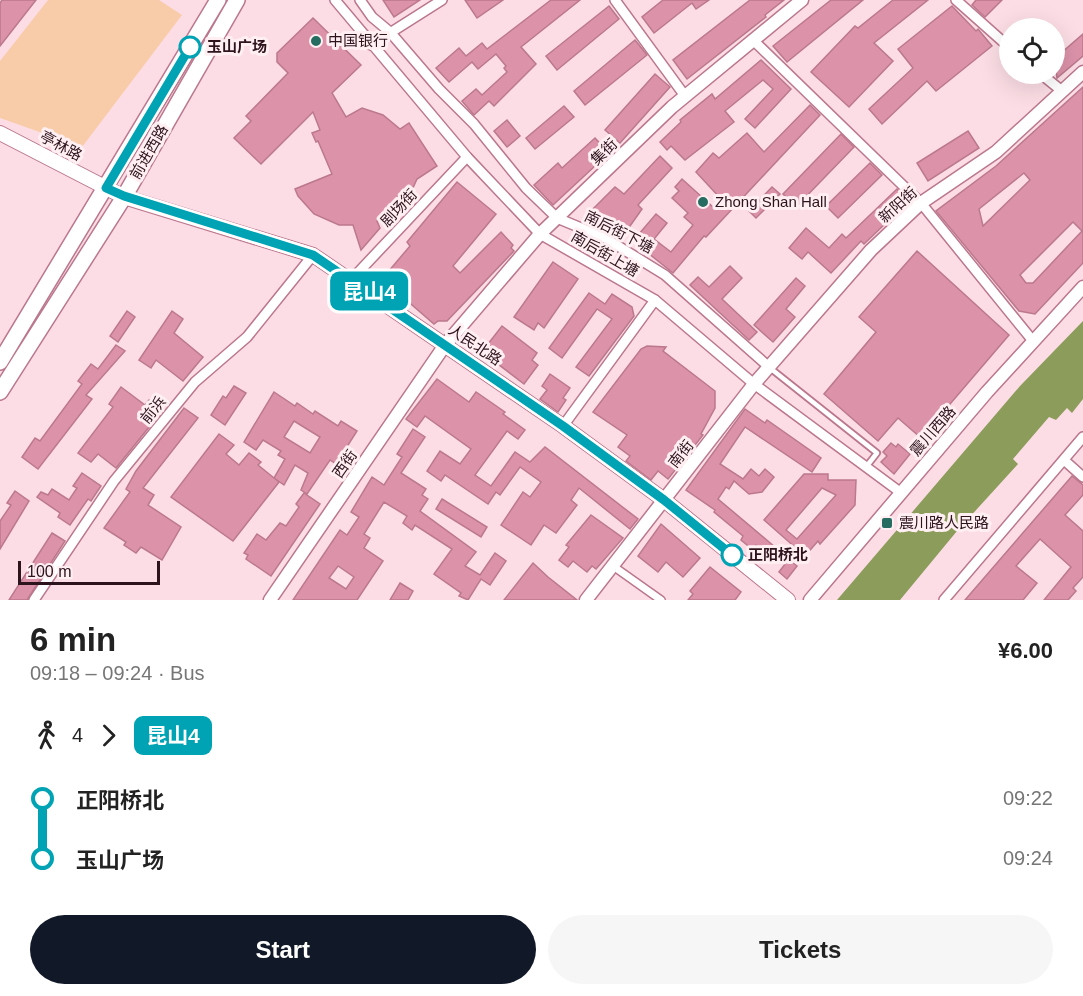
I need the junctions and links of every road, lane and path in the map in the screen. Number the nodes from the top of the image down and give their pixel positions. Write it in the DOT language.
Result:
graph roads {
  1 [pos="218,0"];
  2 [pos="237,0"];
  3 [pos="335,0"];
  4 [pos="360,0"];
  5 [pos="442,0"];
  6 [pos="615,0"];
  7 [pos="802,0"];
  8 [pos="956,0"];
  9 [pos="390,32"];
  10 [pos="999,38"];
  11 [pos="753,40"];
  12 [pos="371,45"];
  13 [pos="1083,72"];
  14 [pos="1053,84"];
  15 [pos="1062,91"];
  16 [pos="685,96"];
  17 [pos="0,133"];
  18 [pos="467,157"];
  19 [pos="106,188"];
  20 [pos="124,196"];
  21 [pos="921,203"];
  22 [pos="557,218"];
  23 [pos="540,234"];
  24 [pos="313,255"];
  25 [pos="352,279"];
  26 [pos="1083,287"];
  27 [pos="655,300"];
  28 [pos="1033,341"];
  29 [pos="445,345"];
  30 [pos="0,362"];
  31 [pos="769,367"];
  32 [pos="754,384"];
  33 [pos="0,392"];
  34 [pos="563,426"];
  35 [pos="1083,437"];
  36 [pos="1064,460"];
  37 [pos="866,467"];
  38 [pos="1083,477"];
  39 [pos="900,492"];
  40 [pos="664,500"];
  41 [pos="612,566"];
  42 [pos="34,600"];
  43 [pos="270,600"];
  44 [pos="586,600"];
  45 [pos="661,600"];
  46 [pos="788,600"];
  47 [pos="810,600"];
  48 [pos="944,600"];
  1 -- 19 [label="main road, 前进西路"];
  2 -- 20 [label="main road, 前进西路"];
  3 -- 12 [label="street, 南后街上塘"];
  4 -- 9 [label="street, 南后街下塘"];
  5 -- 9 [label="street"];
  6 -- 16 [label="street"];
  7 -- 11 [label="street, 集街"];
  8 -- 10 [label="street"];
  9 -- 12 [label="street"];
  9 -- 22 [label="street, 南后街下塘"];
  11 -- 16 [label="street, 集街"];
  11 -- 21 [label="street"];
  12 -- 18 [label="street, 南后街上塘"];
  13 -- 15 [label="street, 新阳街"];
  14 -- 15 [label="street"];
  15 -- 21 [label="street, 新阳街"];
  16 -- 22 [label="street, 集街"];
  17 -- 19 [label="main road, 亭林路"];
  18 -- 23 [label="street, 南后街上塘"];
  18 -- 25 [label="street, 剧场街"];
  19 -- 20 [label="main road, 人民北路"];
  19 -- 30 [label="main road, 前进西路"];
  20 -- 24 [label="main road, 人民北路"];
  20 -- 33 [label="main road, 前进西路"];
  21 -- 28 [label="street"];
  21 -- 31 [label="street, 新阳街"];
  22 -- 23 [label="street, 集街"];
  22 -- 31 [label="street, 南后街下塘"];
  23 -- 27 [label="street, 南后街上塘"];
  23 -- 29 [label="street, 集街"];
  24 -- 25 [label="main road, 人民北路"];
  24 -- 42 [label="street, 前浜"];
  25 -- 29 [label="main road, 人民北路"];
  26 -- 28 [label="street, 震川西路"];
  27 -- 32 [label="street, 南后街上塘"];
  27 -- 34 [label="street"];
  28 -- 39 [label="street, 震川西路"];
  29 -- 34 [label="main road, 人民北路"];
  29 -- 43 [label="street, 西街"];
  31 -- 32 [label="street, 新阳街"];
  31 -- 37 [label="lane, 南后街下塘"];
  32 -- 37 [label="street, 南后街上塘"];
  32 -- 40 [label="street, 南街"];
  34 -- 40 [label="main road, 人民北路"];
  35 -- 36 [label="street"];
  36 -- 38 [label="street"];
  36 -- 48 [label="street"];
  37 -- 39 [label="street, 南后街上塘"];
  39 -- 47 [label="street, 震川西路"];
  40 -- 41 [label="street, 南街"];
  40 -- 46 [label="main road, 人民北路"];
  41 -- 44 [label="street, 南街"];
  41 -- 45 [label="street"];
}
